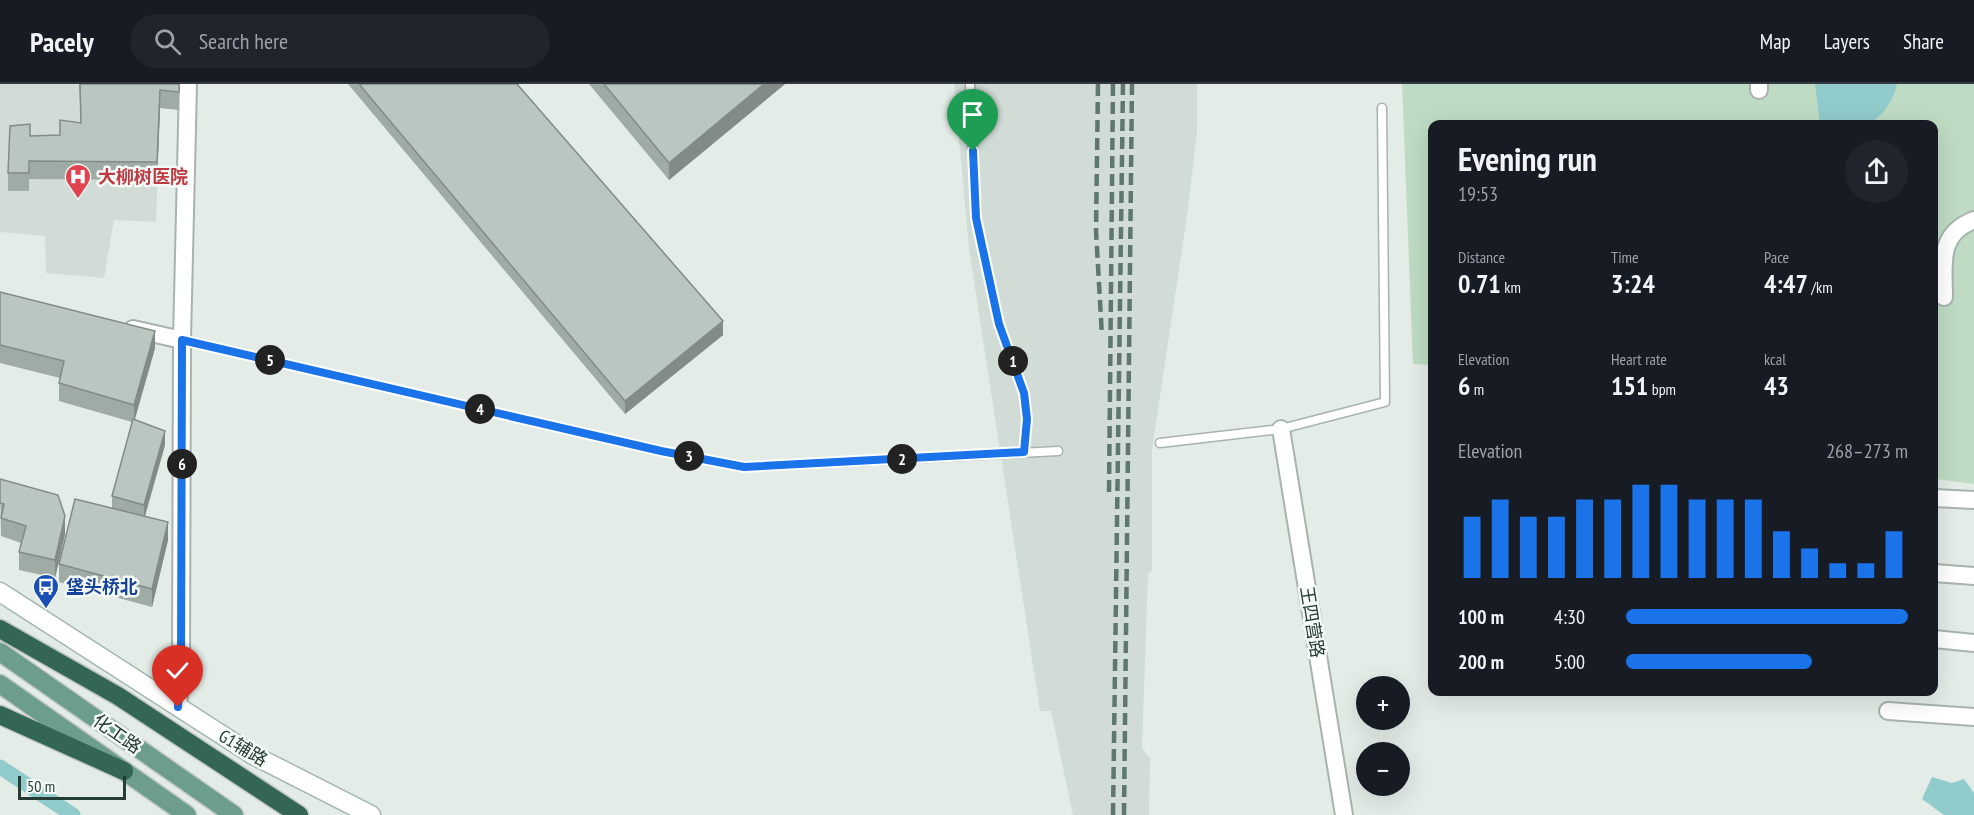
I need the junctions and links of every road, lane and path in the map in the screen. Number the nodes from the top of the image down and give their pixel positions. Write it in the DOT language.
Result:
graph roads {
  1 [pos="188,84"];
  2 [pos="970,84"];
  3 [pos="1382,108"];
  4 [pos="1974,220"];
  5 [pos="1944,297"];
  6 [pos="114,324"];
  7 [pos="182,340"];
  8 [pos="1281,429"];
  9 [pos="1160,443"];
  10 [pos="1058,451"];
  11 [pos="1024,452"];
  12 [pos="1938,498"];
  13 [pos="1974,501"];
  14 [pos="1938,573"];
  15 [pos="1974,576"];
  16 [pos="0,592"];
  17 [pos="0,629"];
  18 [pos="1938,639"];
  19 [pos="1974,643"];
  20 [pos="0,652"];
  21 [pos="0,684"];
  22 [pos="178,707"];
  23 [pos="1888,711"];
  24 [pos="0,715"];
  25 [pos="1974,717"];
  26 [pos="124,771"];
  27 [pos="187,815"];
  28 [pos="234,815"];
  29 [pos="299,815"];
  30 [pos="371,815"];
  31 [pos="1344,815"];
  1 -- 7 [label="street"];
  2 -- 11 [label="lane"];
  3 -- 8 [label="lane"];
  4 -- 5 [label="street"];
  6 -- 7 [label="street"];
  7 -- 11 [label="lane"];
  7 -- 22 [label="street"];
  8 -- 9 [label="lane"];
  8 -- 31 [label="street, 王四营路"];
  10 -- 11 [label="lane"];
  12 -- 13 [label="street"];
  14 -- 15 [label="street"];
  16 -- 22 [label="main road, G1辅路"];
  17 -- 29 [label="highway"];
  18 -- 19 [label="street"];
  20 -- 28 [label="main road, 化工路"];
  21 -- 26 [label="main road, 化工路"];
  22 -- 30 [label="main road, G1辅路"];
  23 -- 25 [label="street"];
  24 -- 26 [label="highway"];
  26 -- 27 [label="main road, 化工路"];
}
